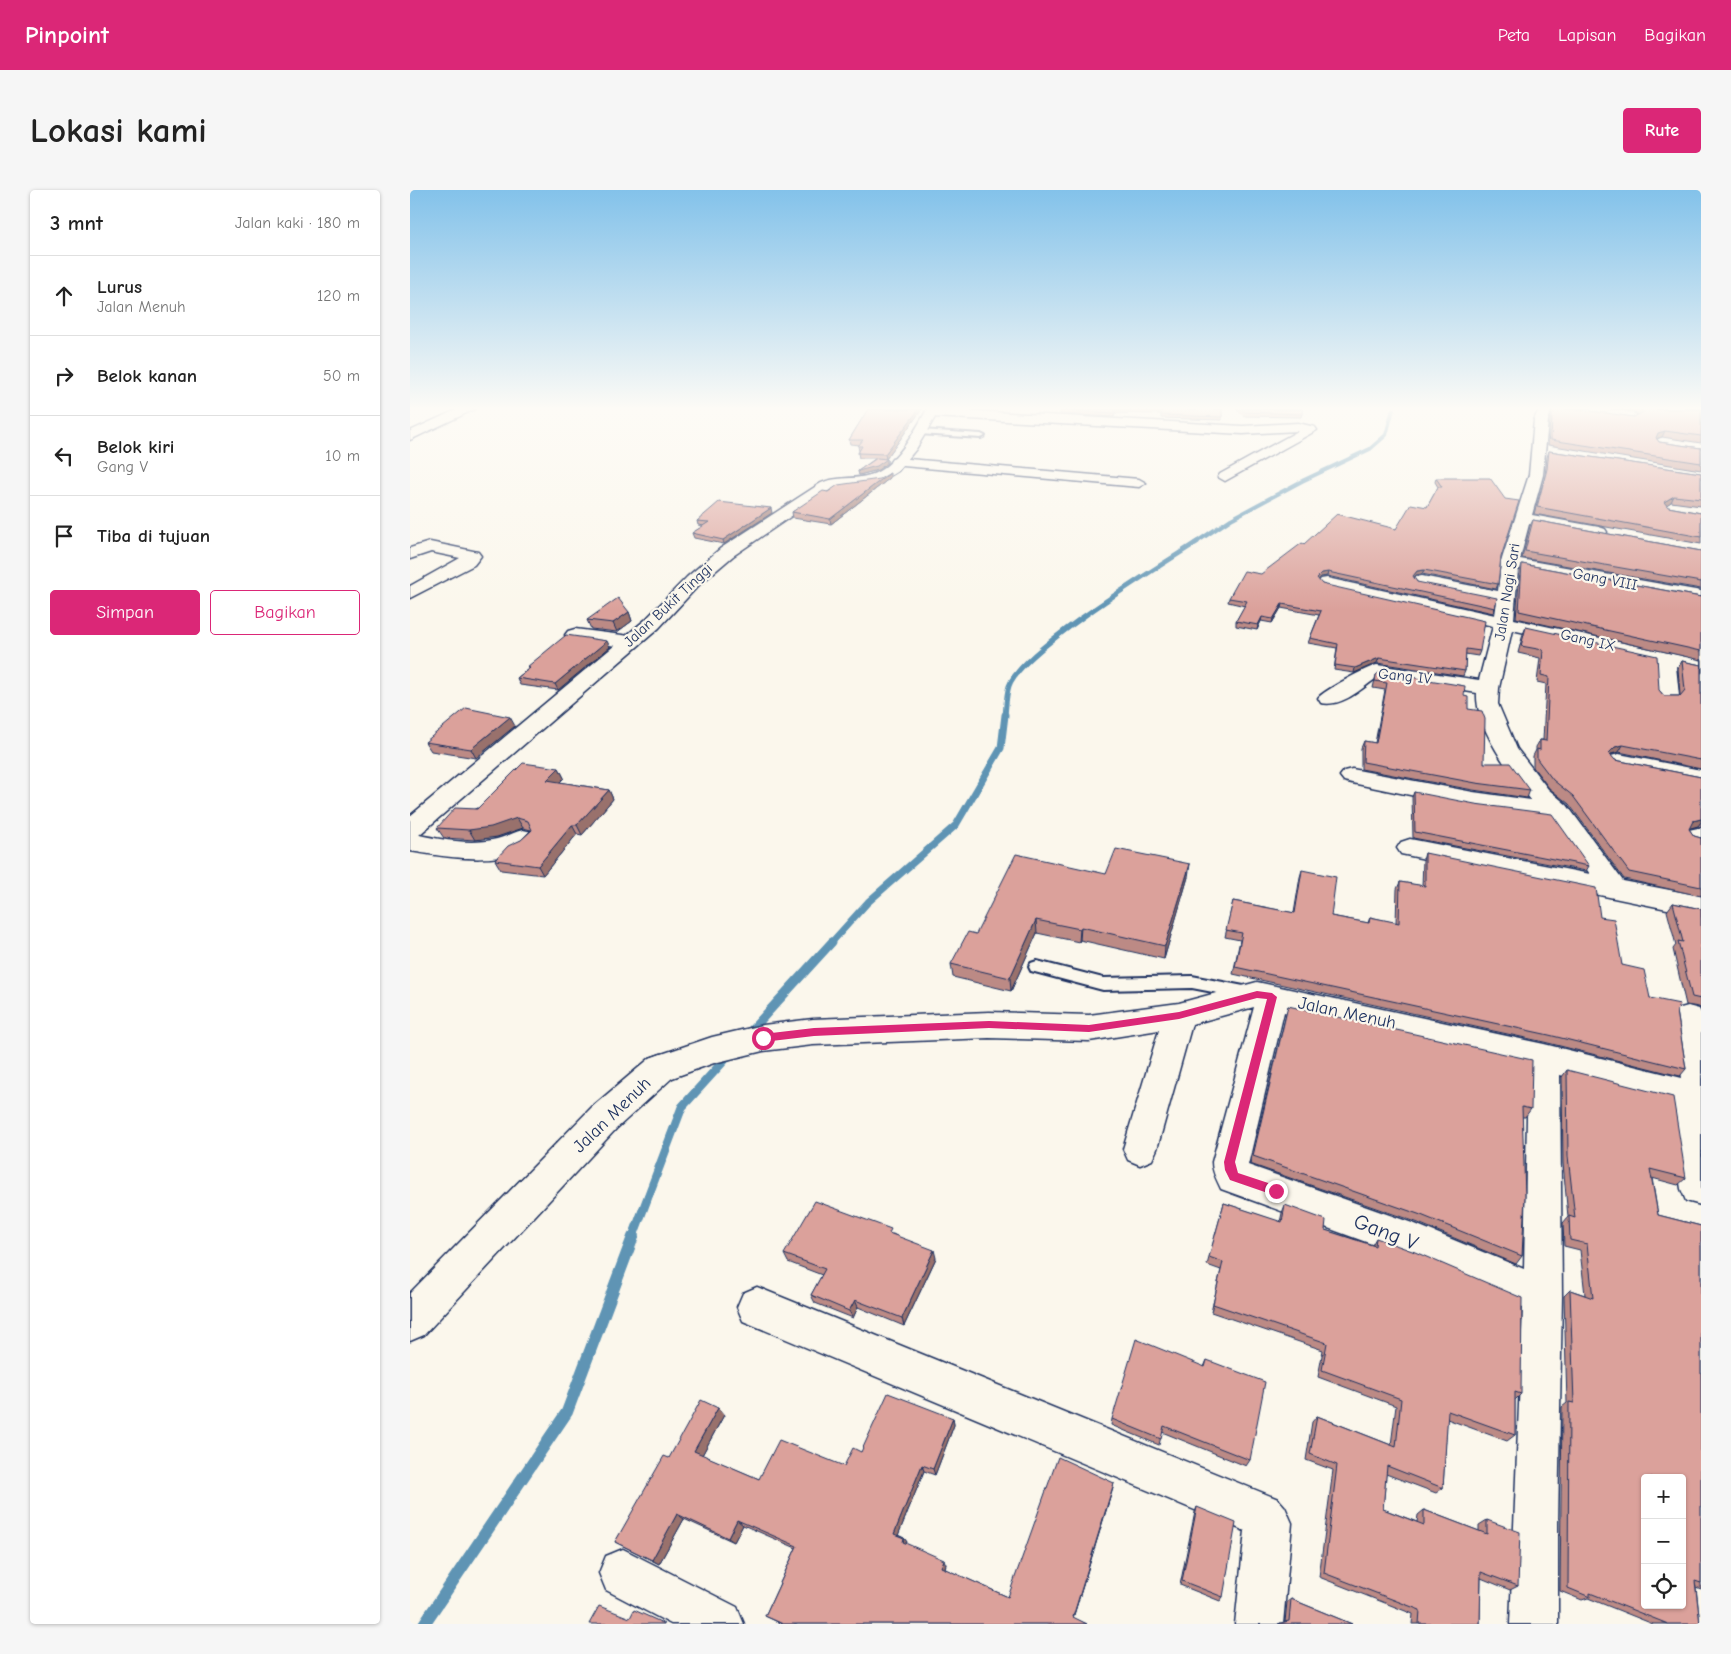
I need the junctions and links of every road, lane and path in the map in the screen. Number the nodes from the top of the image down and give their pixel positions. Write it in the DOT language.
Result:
graph roads {
  1 [pos="881,476"];
  2 [pos="1057,476"];
  3 [pos="1228,476"];
  4 [pos="1536,476"];
  5 [pos="1224,478"];
  6 [pos="1139,483"];
  7 [pos="1523,518"];
  8 [pos="1616,535"];
  9 [pos="410,554"];
  10 [pos="1510,562"];
  11 [pos="1422,581"];
  12 [pos="1327,583"];
  13 [pos="410,593"];
  14 [pos="1701,597"];
  15 [pos="1507,598"];
  16 [pos="1504,621"];
  17 [pos="575,635"];
  18 [pos="630,642"];
  19 [pos="1666,659"];
  20 [pos="1701,666"];
  21 [pos="1488,688"];
  22 [pos="1668,696"];
  23 [pos="1329,698"];
  24 [pos="1619,761"];
  25 [pos="1352,776"];
  26 [pos="1701,777"];
  27 [pos="1558,811"];
  28 [pos="410,829"];
  29 [pos="523,838"];
  30 [pos="410,842"];
  31 [pos="1410,848"];
  32 [pos="1614,888"];
  33 [pos="1701,906"];
  34 [pos="1036,967"];
  35 [pos="1265,996"];
  36 [pos="1179,1016"];
  37 [pos="1688,1018"];
  38 [pos="1544,1057"];
  39 [pos="1695,1095"];
  40 [pos="1140,1149"];
  41 [pos="1699,1189"];
  42 [pos="1543,1296"];
  43 [pos="757,1307"];
  44 [pos="410,1321"];
  45 [pos="623,1573"];
  46 [pos="720,1624"];
  47 [pos="1259,1624"];
  48 [pos="1534,1624"];
  1 -- 18 [label="street, Jalan Bukit Tinggi"];
  2 -- 6 [label="street"];
  3 -- 5 [label="street"];
  4 -- 7 [label="street, Jalan Nagi Sari"];
  7 -- 8 [label="street"];
  7 -- 10 [label="street, Jalan Nagi Sari"];
  9 -- 13 [label="street"];
  10 -- 14 [label="street, Gang VIII"];
  10 -- 15 [label="street, Jalan Nagi Sari"];
  11 -- 15 [label="street"];
  12 -- 16 [label="street, Gang IX"];
  15 -- 16 [label="street, Jalan Nagi Sari"];
  16 -- 19 [label="street, Gang IX"];
  16 -- 21 [label="street, Jalan Nagi Sari"];
  17 -- 18 [label="street"];
  18 -- 28 [label="street, Jalan Bukit Tinggi"];
  19 -- 20 [label="street, Gang IX"];
  19 -- 22 [label="street"];
  21 -- 23 [label="street, Gang IV"];
  21 -- 27 [label="street, Jalan Nagi Sari"];
  24 -- 26 [label="street"];
  25 -- 27 [label="street"];
  27 -- 32 [label="street, Jalan Nagi Sari"];
  29 -- 30 [label="street"];
  31 -- 32 [label="street"];
  32 -- 33 [label="street"];
  34 -- 35 [label="lane"];
  35 -- 36 [label="street, Jalan Menuh"];
  35 -- 38 [label="street, Jalan Menuh"];
  35 -- 42 [label="street, Gang V"];
  36 -- 40 [label="street"];
  36 -- 44 [label="street, Jalan Menuh"];
  37 -- 39 [label="street"];
  38 -- 39 [label="street, Jalan Menuh"];
  38 -- 42 [label="street"];
  39 -- 41 [label="street"];
  42 -- 48 [label="street"];
  43 -- 47 [label="street"];
  45 -- 46 [label="street"];
}
